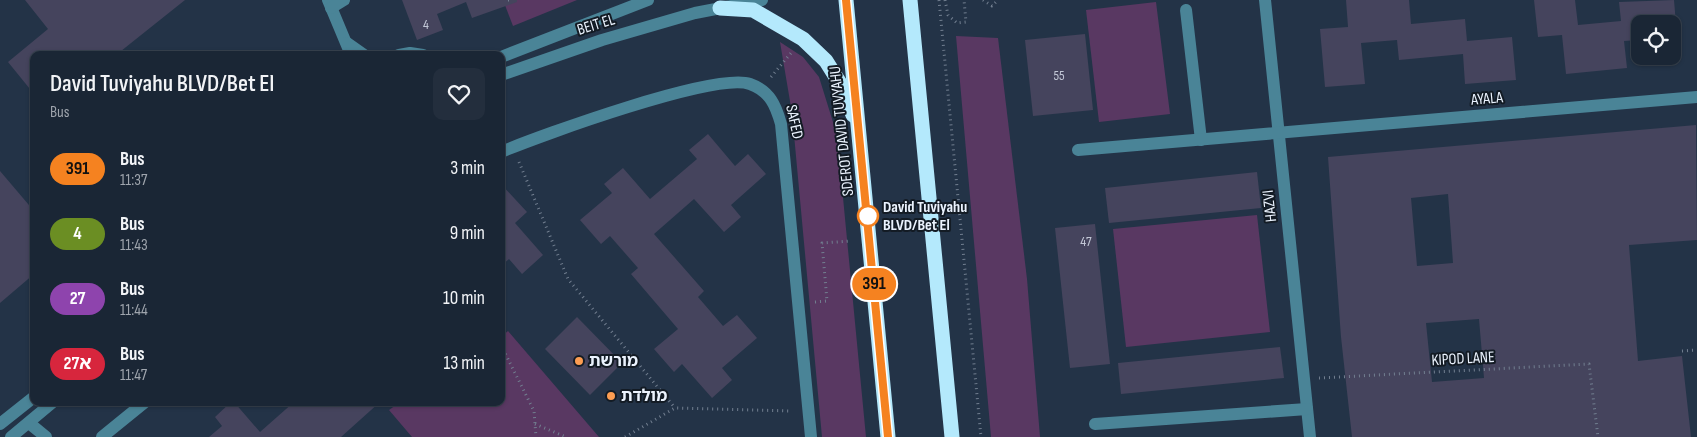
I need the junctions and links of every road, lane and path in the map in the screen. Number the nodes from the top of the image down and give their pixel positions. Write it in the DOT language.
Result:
graph roads {
  1 [pos="344,0"];
  2 [pos="508,0"];
  3 [pos="513,0"];
  4 [pos="648,0"];
  5 [pos="762,0"];
  6 [pos="846,0"];
  7 [pos="910,0"];
  8 [pos="939,0"];
  9 [pos="946,0"];
  10 [pos="964,0"];
  11 [pos="983,0"];
  12 [pos="998,0"];
  13 [pos="1265,0"];
  14 [pos="329,4"];
  15 [pos="720,8"];
  16 [pos="1186,10"];
  17 [pos="342,38"];
  18 [pos="349,51"];
  19 [pos="357,51"];
  20 [pos="790,54"];
  21 [pos="505,55"];
  22 [pos="505,74"];
  23 [pos="773,74"];
  24 [pos="1697,97"];
  25 [pos="860,130"];
  26 [pos="1279,134"];
  27 [pos="1202,140"];
  28 [pos="507,150"];
  29 [pos="1078,150"];
  30 [pos="870,240"];
  31 [pos="812,302"];
  32 [pos="1697,350"];
  33 [pos="1682,351"];
  34 [pos="505,353"];
  35 [pos="1339,378"];
  36 [pos="30,400"];
  37 [pos="48,406"];
  38 [pos="140,406"];
  39 [pos="675,408"];
  40 [pos="1307,409"];
  41 [pos="808,411"];
  42 [pos="29,423"];
  43 [pos="0,424"];
  44 [pos="535,424"];
  45 [pos="1095,424"];
  46 [pos="11,437"];
  47 [pos="46,437"];
  48 [pos="102,437"];
  49 [pos="536,437"];
  50 [pos="566,437"];
  51 [pos="625,437"];
  52 [pos="811,437"];
  53 [pos="888,437"];
  54 [pos="952,437"];
  55 [pos="981,437"];
  56 [pos="1310,437"];
  57 [pos="1598,437"];
  1 -- 14 [label="street"];
  2 -- 3 [label="path"];
  4 -- 21 [label="street, BEIT EL"];
  5 -- 15 [label="street, BEIT EL"];
  6 -- 25 [label="highway, SDEROT DAVID TUVYAHU"];
  7 -- 54 [label="highway"];
  8 -- 55 [label="path"];
  9 -- 10 [label="path"];
  11 -- 12 [label="path"];
  13 -- 26 [label="street, HAZVI"];
  14 -- 17 [label="street"];
  15 -- 22 [label="street, BEIT EL"];
  15 -- 25 [label="highway"];
  16 -- 27 [label="street"];
  17 -- 18 [label="street"];
  17 -- 19 [label="street"];
  20 -- 23 [label="path"];
  24 -- 26 [label="street, AYALA"];
  25 -- 30 [label="highway, SDEROT DAVID TUVYAHU"];
  26 -- 27 [label="street, AYALA"];
  26 -- 40 [label="street, HAZVI"];
  27 -- 29 [label="street, AYALA"];
  28 -- 39 [label="path"];
  28 -- 41 [label="street, SAFED"];
  30 -- 31 [label="path"];
  30 -- 53 [label="highway, SDEROT DAVID TUVYAHU"];
  32 -- 33 [label="path"];
  34 -- 44 [label="path"];
  35 -- 57 [label="path, KIPOD LANE"];
  36 -- 43 [label="street"];
  37 -- 42 [label="street"];
  38 -- 48 [label="street"];
  39 -- 41 [label="path"];
  39 -- 51 [label="path"];
  40 -- 45 [label="street"];
  40 -- 56 [label="street, HAZVI"];
  41 -- 52 [label="street, SAFED"];
  42 -- 46 [label="street"];
  42 -- 47 [label="street"];
  44 -- 49 [label="path"];
  44 -- 50 [label="path"];
}
